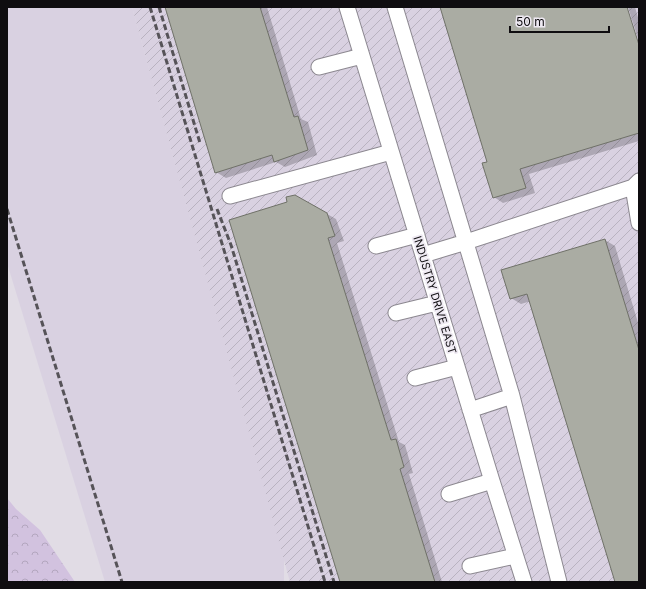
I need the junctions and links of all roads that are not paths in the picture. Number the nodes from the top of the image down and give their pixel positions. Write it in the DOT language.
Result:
graph roads {
  1 [pos="347,7"];
  2 [pos="395,7"];
  3 [pos="362,56"];
  4 [pos="319,68"];
  5 [pos="391,152"];
  6 [pos="636,184"];
  7 [pos="230,196"];
  8 [pos="639,223"];
  9 [pos="417,235"];
  10 [pos="466,242"];
  11 [pos="376,246"];
  12 [pos="423,255"];
  13 [pos="437,303"];
  14 [pos="396,313"];
  15 [pos="457,367"];
  16 [pos="415,378"];
  17 [pos="512,396"];
  18 [pos="470,410"];
  19 [pos="492,481"];
  20 [pos="449,494"];
  21 [pos="515,556"];
  22 [pos="470,566"];
  23 [pos="524,582"];
  24 [pos="559,582"];
  1 -- 3 [label="street, INDUSTRY DRIVE EAST"];
  2 -- 10 [label="street"];
  3 -- 4 [label="street"];
  3 -- 5 [label="street, INDUSTRY DRIVE EAST"];
  5 -- 7 [label="street"];
  5 -- 9 [label="street, INDUSTRY DRIVE EAST"];
  6 -- 8 [label="street"];
  6 -- 10 [label="street"];
  9 -- 11 [label="street"];
  9 -- 12 [label="street, INDUSTRY DRIVE EAST"];
  10 -- 12 [label="street"];
  10 -- 17 [label="street"];
  12 -- 13 [label="street, INDUSTRY DRIVE EAST"];
  13 -- 14 [label="street"];
  13 -- 15 [label="street, INDUSTRY DRIVE EAST"];
  15 -- 16 [label="street"];
  15 -- 18 [label="street, INDUSTRY DRIVE EAST"];
  17 -- 18 [label="street"];
  17 -- 24 [label="street"];
  18 -- 19 [label="street, INDUSTRY DRIVE EAST"];
  19 -- 20 [label="street"];
  19 -- 21 [label="street, INDUSTRY DRIVE EAST"];
  21 -- 22 [label="street"];
  21 -- 23 [label="street, INDUSTRY DRIVE EAST"];
}
